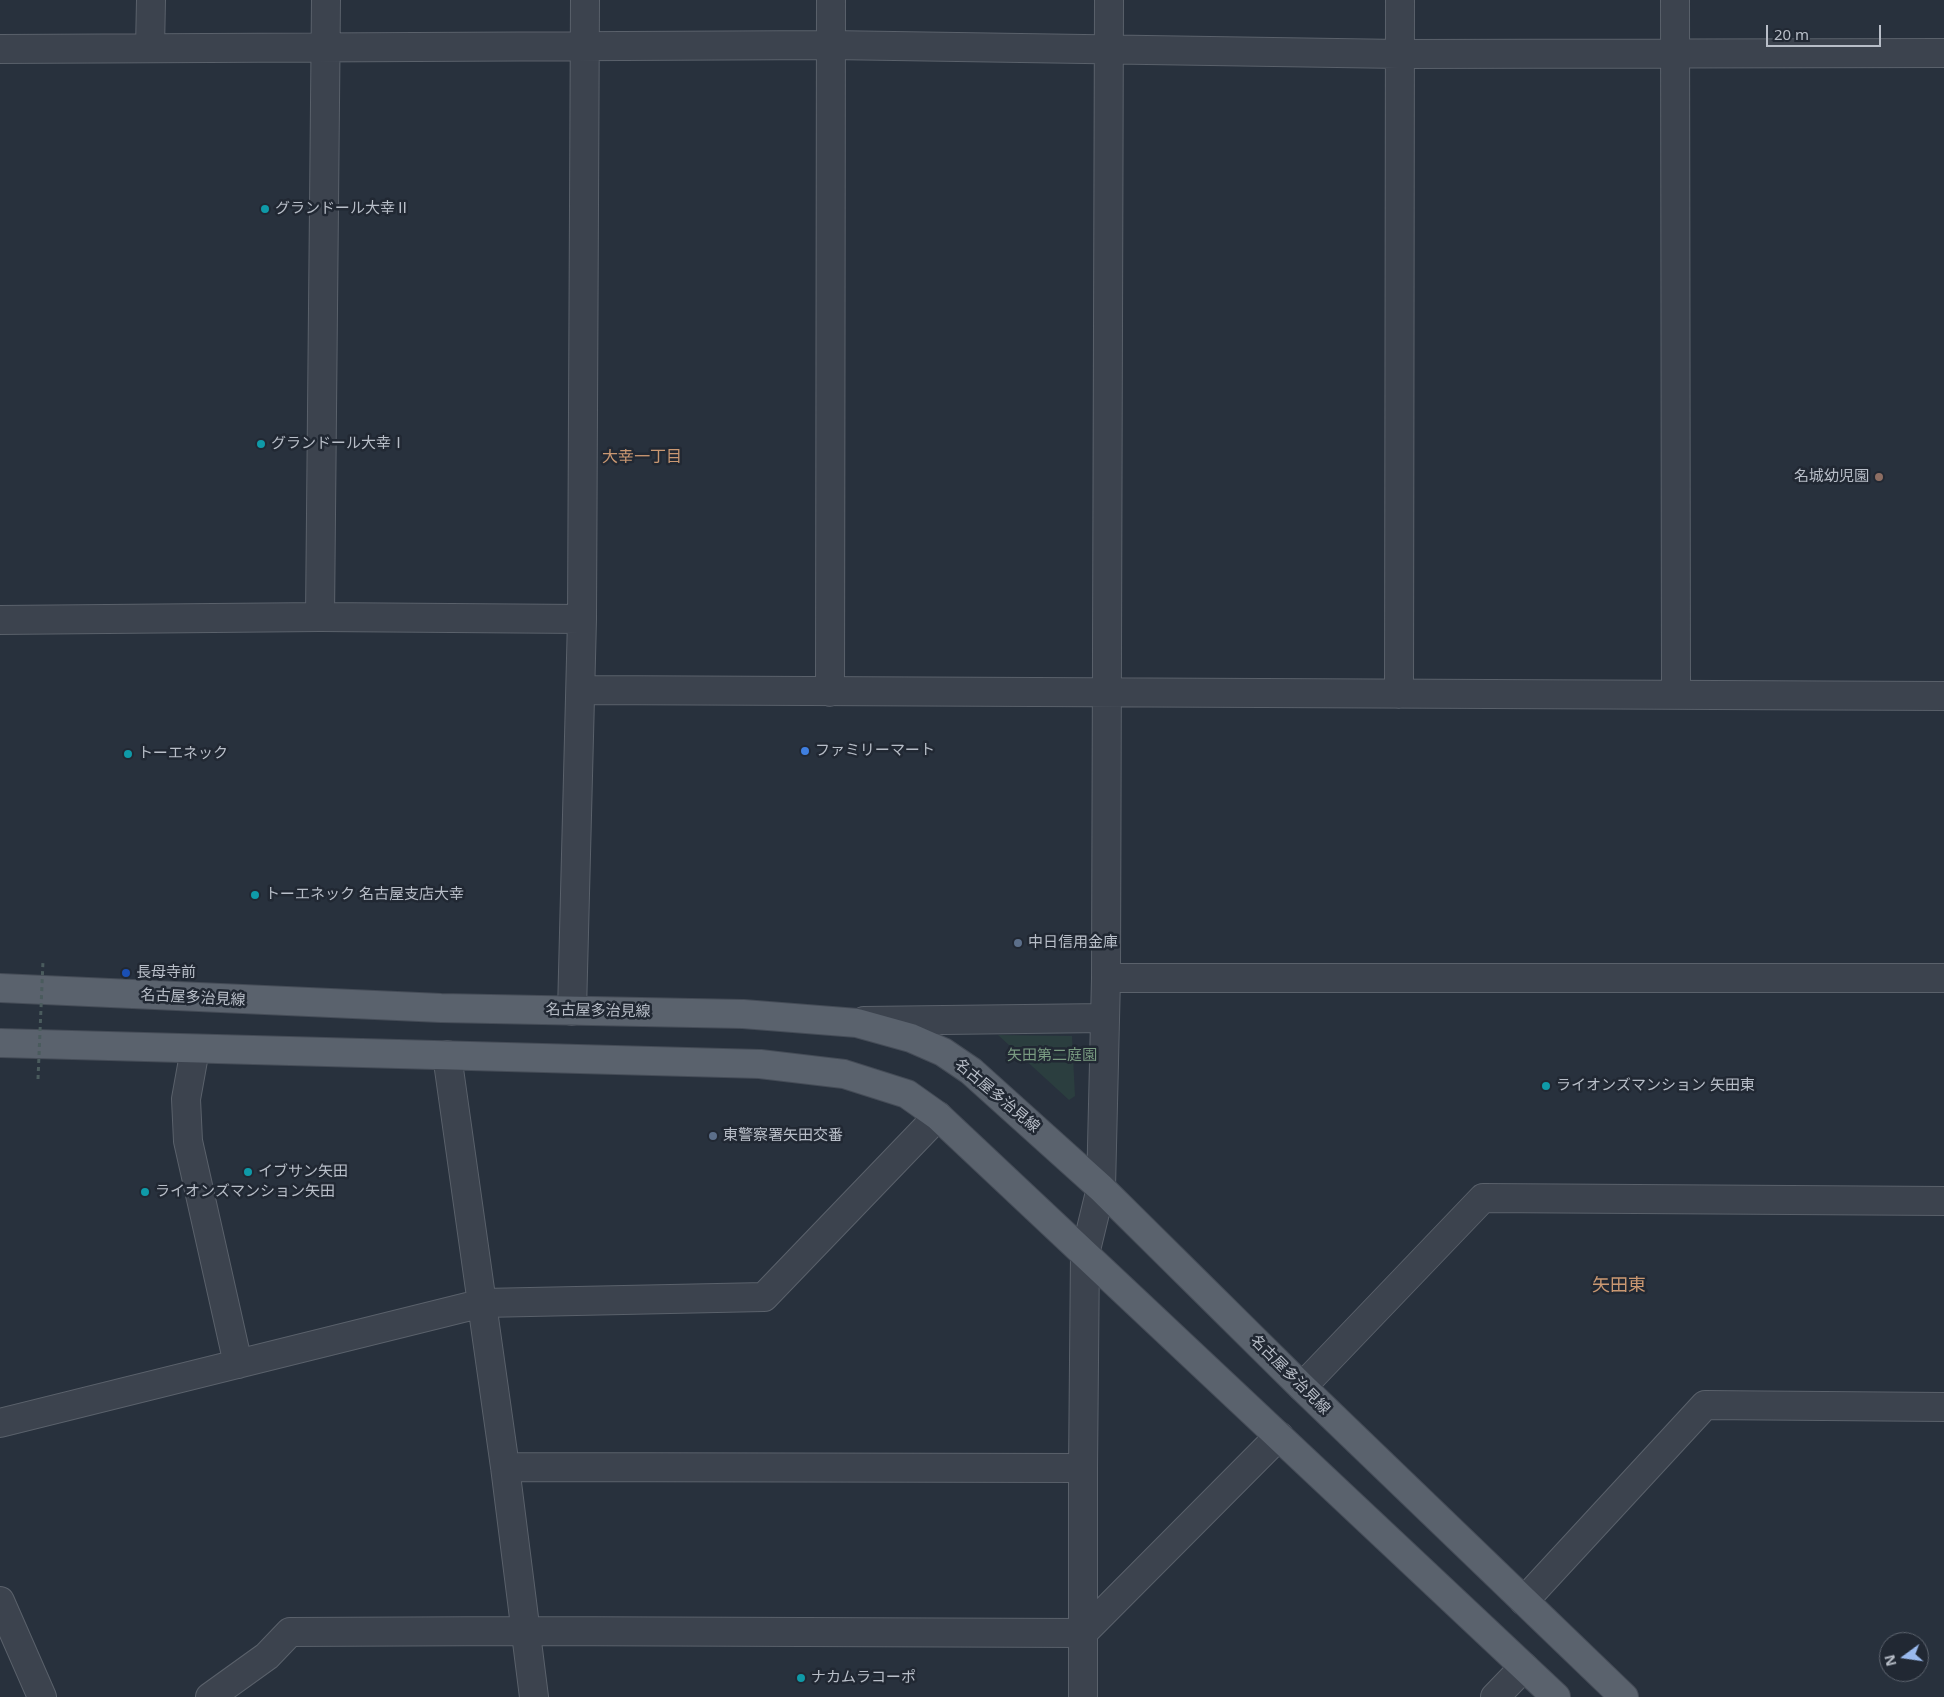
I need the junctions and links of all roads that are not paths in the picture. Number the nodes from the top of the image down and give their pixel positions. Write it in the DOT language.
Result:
graph roads {
  1 [pos="151,0"];
  2 [pos="326,0"];
  3 [pos="585,0"];
  4 [pos="831,0"];
  5 [pos="1109,0"];
  6 [pos="1400,0"];
  7 [pos="1675,0"];
  8 [pos="831,45"];
  9 [pos="326,47"];
  10 [pos="585,47"];
  11 [pos="150,48"];
  12 [pos="0,49"];
  13 [pos="1108,50"];
  14 [pos="1400,54"];
  15 [pos="1944,54"];
  16 [pos="1675,55"];
  17 [pos="320,617"];
  18 [pos="582,619"];
  19 [pos="0,620"];
  20 [pos="581,690"];
  21 [pos="830,692"];
  22 [pos="1105,694"];
  23 [pos="1399,694"];
  24 [pos="1676,695"];
  25 [pos="1944,696"];
  26 [pos="1106,978"];
  27 [pos="1944,978"];
  28 [pos="0,988"];
  29 [pos="572,1010"];
  30 [pos="1104,1018"];
  31 [pos="832,1022"];
  32 [pos="0,1043"];
  33 [pos="195,1049"];
  34 [pos="447,1055"];
  35 [pos="938,1116"];
  36 [pos="1101,1188"];
  37 [pos="1944,1201"];
  38 [pos="1085,1254"];
  39 [pos="483,1303"];
  40 [pos="238,1364"];
  41 [pos="1302,1387"];
  42 [pos="1944,1407"];
  43 [pos="0,1423"];
  44 [pos="1279,1436"];
  45 [pos="505,1467"];
  46 [pos="1083,1468"];
  47 [pos="0,1600"];
  48 [pos="1524,1601"];
  49 [pos="525,1631"];
  50 [pos="1083,1633"];
  51 [pos="1524,1667"];
  52 [pos="42,1697"];
  53 [pos="210,1697"];
  54 [pos="534,1697"];
  55 [pos="1083,1697"];
  56 [pos="1495,1697"];
  57 [pos="1556,1697"];
  58 [pos="1624,1697"];
  1 -- 11 [label="street"];
  2 -- 9 [label="street"];
  3 -- 10 [label="street"];
  4 -- 8 [label="street"];
  5 -- 13 [label="street"];
  6 -- 14 [label="street"];
  7 -- 16 [label="street"];
  8 -- 10 [label="street"];
  8 -- 13 [label="street"];
  8 -- 21 [label="street"];
  9 -- 10 [label="street"];
  9 -- 11 [label="street"];
  9 -- 17 [label="street"];
  10 -- 18 [label="street"];
  11 -- 12 [label="street"];
  13 -- 14 [label="street"];
  13 -- 22 [label="street"];
  14 -- 16 [label="street"];
  14 -- 23 [label="street"];
  15 -- 16 [label="street"];
  16 -- 24 [label="street"];
  17 -- 18 [label="street"];
  17 -- 19 [label="street"];
  18 -- 20 [label="street"];
  20 -- 21 [label="street"];
  20 -- 29 [label="street"];
  21 -- 22 [label="street"];
  22 -- 23 [label="street"];
  22 -- 26 [label="street"];
  23 -- 24 [label="street"];
  24 -- 25 [label="street"];
  26 -- 27 [label="street"];
  26 -- 30 [label="street"];
  28 -- 29 [label="main road, 名古屋多治見線"];
  29 -- 31 [label="main road, 名古屋多治見線"];
  30 -- 31 [label="street"];
  30 -- 36 [label="street"];
  31 -- 36 [label="main road, 名古屋多治見線"];
  32 -- 33 [label="main road"];
  33 -- 34 [label="main road"];
  33 -- 40 [label="street"];
  34 -- 35 [label="main road"];
  34 -- 39 [label="street"];
  35 -- 38 [label="main road"];
  35 -- 39 [label="street"];
  36 -- 38 [label="street"];
  36 -- 41 [label="main road, 名古屋多治見線"];
  37 -- 41 [label="street"];
  38 -- 44 [label="main road"];
  38 -- 46 [label="street"];
  39 -- 40 [label="street"];
  39 -- 45 [label="street"];
  40 -- 43 [label="street"];
  41 -- 48 [label="main road, 名古屋多治見線"];
  42 -- 48 [label="street"];
  44 -- 50 [label="street"];
  44 -- 51 [label="main road"];
  45 -- 46 [label="street"];
  45 -- 49 [label="street"];
  46 -- 50 [label="street"];
  47 -- 52 [label="street"];
  48 -- 58 [label="main road, 名古屋多治見線"];
  49 -- 50 [label="street"];
  49 -- 53 [label="street"];
  49 -- 54 [label="street"];
  50 -- 55 [label="street"];
  51 -- 56 [label="street"];
  51 -- 57 [label="main road"];
}
